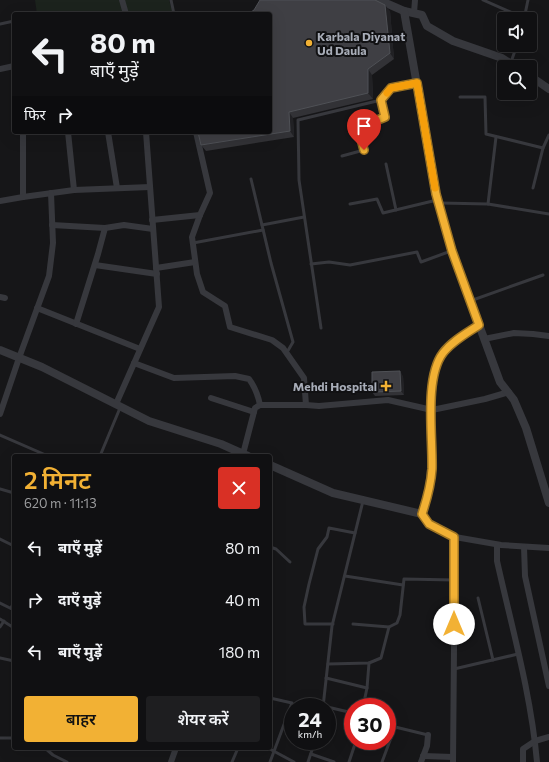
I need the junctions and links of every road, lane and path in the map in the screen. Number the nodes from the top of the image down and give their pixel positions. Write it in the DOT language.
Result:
graph roads {
  1 [pos="122,0"];
  2 [pos="171,0"];
  3 [pos="379,0"];
  4 [pos="415,0"];
  5 [pos="483,0"];
  6 [pos="528,0"];
  7 [pos="404,11"];
  8 [pos="125,12"];
  9 [pos="174,12"];
  10 [pos="509,12"];
  11 [pos="525,12"];
  12 [pos="414,13"];
  13 [pos="12,21"];
  14 [pos="0,24"];
  15 [pos="505,60"];
  16 [pos="12,66"];
  17 [pos="0,69"];
  18 [pos="537,81"];
  19 [pos="417,83"];
  20 [pos="549,89"];
  21 [pos="460,97"];
  22 [pos="381,100"];
  23 [pos="23,134"];
  24 [pos="68,134"];
  25 [pos="108,134"];
  26 [pos="146,134"];
  27 [pos="196,134"];
  28 [pos="549,135"];
  29 [pos="496,137"];
  30 [pos="543,148"];
  31 [pos="342,156"];
  32 [pos="386,164"];
  33 [pos="252,179"];
  34 [pos="150,187"];
  35 [pos="117,188"];
  36 [pos="533,188"];
  37 [pos="74,190"];
  38 [pos="51,193"];
  39 [pos="23,197"];
  40 [pos="0,202"];
  41 [pos="438,202"];
  42 [pos="350,204"];
  43 [pos="488,204"];
  44 [pos="396,210"];
  45 [pos="549,214"];
  46 [pos="200,215"];
  47 [pos="304,217"];
  48 [pos="152,220"];
  49 [pos="52,225"];
  50 [pos="262,225"];
  51 [pos="105,228"];
  52 [pos="153,229"];
  53 [pos="263,230"];
  54 [pos="193,243"];
  55 [pos="452,251"];
  56 [pos="195,262"];
  57 [pos="311,264"];
  58 [pos="95,265"];
  59 [pos="156,271"];
  60 [pos="543,275"];
  61 [pos="470,301"];
  62 [pos="37,308"];
  63 [pos="76,324"];
  64 [pos="479,325"];
  65 [pos="321,328"];
  66 [pos="549,336"];
  67 [pos="484,339"];
  68 [pos="140,349"];
  69 [pos="0,350"];
  70 [pos="286,354"];
  71 [pos="19,358"];
  72 [pos="134,364"];
  73 [pos="0,390"];
  74 [pos="7,392"];
  75 [pos="508,392"];
  76 [pos="211,398"];
  77 [pos="260,405"];
  78 [pos="306,405"];
  79 [pos="118,406"];
  80 [pos="432,410"];
  81 [pos="254,412"];
  82 [pos="0,414"];
  83 [pos="0,435"];
  84 [pos="43,454"];
  85 [pos="101,454"];
  86 [pos="243,454"];
  87 [pos="245,454"];
  88 [pos="272,466"];
  89 [pos="0,489"];
  90 [pos="12,492"];
  91 [pos="363,500"];
  92 [pos="549,503"];
  93 [pos="422,514"];
  94 [pos="355,533"];
  95 [pos="454,537"];
  96 [pos="0,539"];
  97 [pos="12,545"];
  98 [pos="497,545"];
  99 [pos="524,547"];
  100 [pos="272,548"];
  101 [pos="549,548"];
  102 [pos="290,562"];
  103 [pos="345,576"];
  104 [pos="454,580"];
  105 [pos="403,585"];
  106 [pos="478,598"];
  107 [pos="0,603"];
  108 [pos="12,609"];
  109 [pos="0,619"];
  110 [pos="4,621"];
  111 [pos="333,624"];
  112 [pos="353,624"];
  113 [pos="0,627"];
  114 [pos="12,627"];
  115 [pos="389,627"];
  116 [pos="518,654"];
  117 [pos="0,658"];
  118 [pos="493,660"];
  119 [pos="12,661"];
  120 [pos="328,664"];
  121 [pos="369,664"];
  122 [pos="454,669"];
  123 [pos="326,678"];
  124 [pos="549,686"];
  125 [pos="367,688"];
  126 [pos="272,698"];
  127 [pos="324,698"];
  128 [pos="365,698"];
  129 [pos="396,727"];
  130 [pos="428,735"];
  131 [pos="549,737"];
  132 [pos="0,738"];
  133 [pos="12,738"];
  134 [pos="535,741"];
  135 [pos="47,750"];
  136 [pos="175,750"];
  137 [pos="237,750"];
  138 [pos="271,750"];
  139 [pos="312,750"];
  140 [pos="353,750"];
  141 [pos="386,750"];
  142 [pos="274,752"];
  143 [pos="311,754"];
  144 [pos="422,759"];
  145 [pos="453,759"];
  146 [pos="67,762"];
  147 [pos="171,762"];
  148 [pos="232,762"];
  149 [pos="270,762"];
  150 [pos="294,762"];
  151 [pos="308,762"];
  152 [pos="334,762"];
  153 [pos="349,762"];
  154 [pos="382,762"];
  155 [pos="523,762"];
  156 [pos="537,762"];
  1 -- 8 [label="street"];
  2 -- 9 [label="lane"];
  3 -- 7 [label="street"];
  4 -- 12 [label="street"];
  5 -- 10 [label="lane"];
  6 -- 11 [label="lane"];
  7 -- 12 [label="street"];
  7 -- 19 [label="street"];
  12 -- 15 [label="street"];
  13 -- 14 [label="lane"];
  16 -- 17 [label="street"];
  18 -- 20 [label="street"];
  19 -- 22 [label="lane"];
  19 -- 41 [label="street"];
  21 -- 29 [label="lane"];
  22 -- 31 [label="lane"];
  22 -- 47 [label="lane"];
  23 -- 39 [label="street"];
  24 -- 37 [label="street"];
  25 -- 35 [label="street"];
  26 -- 34 [label="street"];
  27 -- 46 [label="street"];
  28 -- 30 [label="lane"];
  29 -- 30 [label="lane"];
  29 -- 43 [label="lane"];
  30 -- 36 [label="lane"];
  32 -- 44 [label="lane"];
  33 -- 50 [label="lane"];
  34 -- 35 [label="street"];
  34 -- 48 [label="street"];
  35 -- 37 [label="street"];
  37 -- 38 [label="street"];
  38 -- 39 [label="street"];
  38 -- 49 [label="street"];
  39 -- 40 [label="street"];
  41 -- 43 [label="lane"];
  41 -- 44 [label="lane"];
  41 -- 55 [label="street"];
  42 -- 44 [label="lane"];
  43 -- 45 [label="lane"];
  46 -- 48 [label="street"];
  46 -- 54 [label="street"];
  47 -- 50 [label="lane"];
  47 -- 57 [label="lane"];
  48 -- 52 [label="street"];
  49 -- 51 [label="street"];
  49 -- 62 [label="street"];
  50 -- 53 [label="lane"];
  51 -- 52 [label="street"];
  51 -- 58 [label="street"];
  52 -- 59 [label="street"];
  53 -- 54 [label="lane"];
  53 -- 70 [label="lane"];
  54 -- 56 [label="street"];
  55 -- 57 [label="lane"];
  55 -- 61 [label="street"];
  56 -- 59 [label="street"];
  56 -- 70 [label="street"];
  57 -- 65 [label="lane"];
  58 -- 59 [label="street"];
  58 -- 63 [label="street"];
  59 -- 68 [label="street"];
  60 -- 61 [label="lane"];
  61 -- 64 [label="street"];
  62 -- 63 [label="street"];
  62 -- 71 [label="street"];
  63 -- 68 [label="street"];
  64 -- 67 [label="street"];
  64 -- 80 [label="street"];
  66 -- 67 [label="street"];
  67 -- 75 [label="street"];
  68 -- 72 [label="street"];
  69 -- 71 [label="street"];
  70 -- 78 [label="street"];
  71 -- 74 [label="street"];
  71 -- 79 [label="street"];
  72 -- 77 [label="street"];
  72 -- 79 [label="street"];
  73 -- 74 [label="street"];
  74 -- 82 [label="street"];
  75 -- 80 [label="street"];
  75 -- 92 [label="street"];
  76 -- 81 [label="street"];
  77 -- 78 [label="street"];
  77 -- 81 [label="street"];
  78 -- 80 [label="street"];
  79 -- 85 [label="lane"];
  79 -- 86 [label="street"];
  80 -- 93 [label="street"];
  81 -- 87 [label="street"];
  83 -- 84 [label="lane"];
  88 -- 91 [label="street"];
  89 -- 90 [label="lane"];
  91 -- 93 [label="street"];
  91 -- 94 [label="lane"];
  93 -- 95 [label="street"];
  94 -- 103 [label="lane"];
  94 -- 111 [label="lane"];
  95 -- 98 [label="street"];
  95 -- 104 [label="street"];
  96 -- 97 [label="lane"];
  98 -- 99 [label="street"];
  98 -- 116 [label="street"];
  99 -- 101 [label="street"];
  99 -- 124 [label="street"];
  100 -- 102 [label="lane"];
  103 -- 105 [label="lane"];
  103 -- 111 [label="lane"];
  104 -- 105 [label="lane"];
  104 -- 122 [label="street"];
  105 -- 115 [label="lane"];
  106 -- 118 [label="lane"];
  107 -- 108 [label="lane"];
  109 -- 110 [label="lane"];
  110 -- 113 [label="lane"];
  110 -- 114 [label="lane"];
  111 -- 120 [label="lane"];
  112 -- 115 [label="lane"];
  115 -- 121 [label="lane"];
  116 -- 118 [label="lane"];
  116 -- 134 [label="street"];
  117 -- 119 [label="lane"];
  118 -- 122 [label="lane"];
  120 -- 121 [label="lane"];
  120 -- 123 [label="lane"];
  121 -- 125 [label="lane"];
  122 -- 145 [label="street"];
  123 -- 125 [label="lane"];
  123 -- 127 [label="lane"];
  125 -- 128 [label="lane"];
  126 -- 142 [label="lane"];
  129 -- 130 [label="lane"];
  130 -- 144 [label="street"];
  131 -- 134 [label="street"];
  132 -- 133 [label="lane"];
  134 -- 155 [label="street"];
  134 -- 156 [label="street"];
  135 -- 146 [label="lane"];
  136 -- 147 [label="street"];
  137 -- 148 [label="lane"];
  138 -- 142 [label="lane"];
  139 -- 143 [label="lane"];
  140 -- 153 [label="lane"];
  141 -- 154 [label="lane"];
  142 -- 149 [label="lane"];
  142 -- 150 [label="lane"];
  143 -- 151 [label="lane"];
  143 -- 152 [label="lane"];
  144 -- 145 [label="street"];
}
